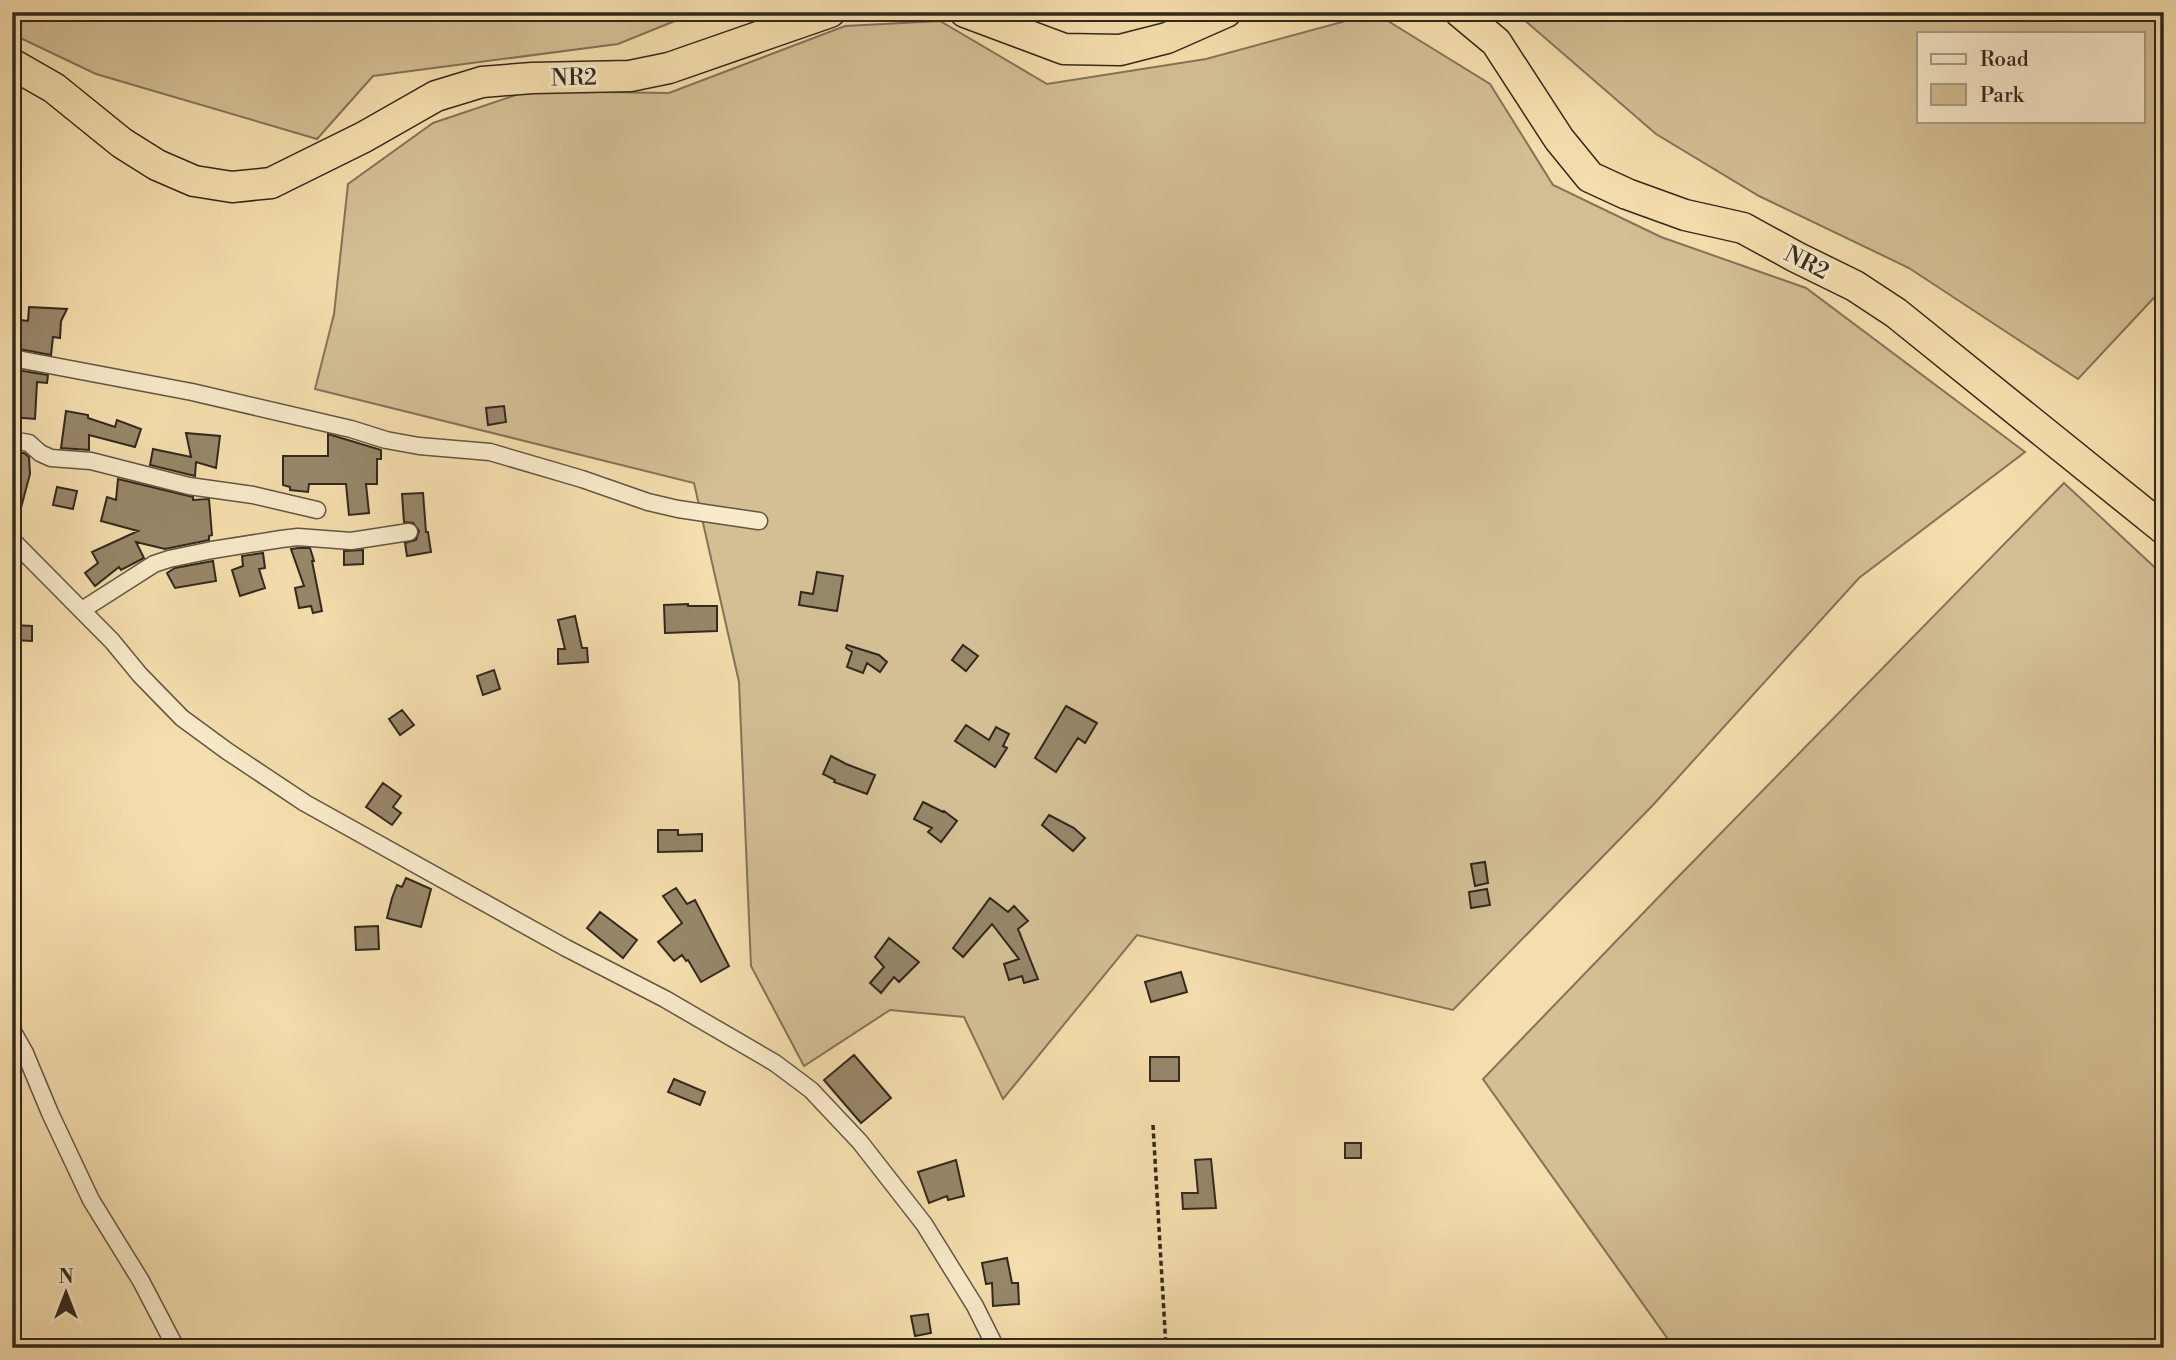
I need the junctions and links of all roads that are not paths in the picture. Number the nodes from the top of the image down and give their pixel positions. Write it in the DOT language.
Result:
graph roads {
  1 [pos="830,12"];
  2 [pos="965,12"];
  3 [pos="1226,12"];
  4 [pos="1460,12"];
  5 [pos="12,64"];
  6 [pos="12,358"];
  7 [pos="12,440"];
  8 [pos="317,510"];
  9 [pos="759,521"];
  10 [pos="2164,529"];
  11 [pos="409,532"];
  12 [pos="12,540"];
  13 [pos="82,610"];
  14 [pos="12,1030"];
  15 [pos="176,1348"];
  16 [pos="996,1348"];
  1 -- 5 [label="highway, NR2 / NR2"];
  2 -- 3 [label="highway"];
  4 -- 10 [label="highway, NR2 / NR2"];
  6 -- 9 [label="street"];
  7 -- 8 [label="street"];
  11 -- 13 [label="street"];
  12 -- 13 [label="street"];
  13 -- 16 [label="street"];
  14 -- 15 [label="street"];
}
